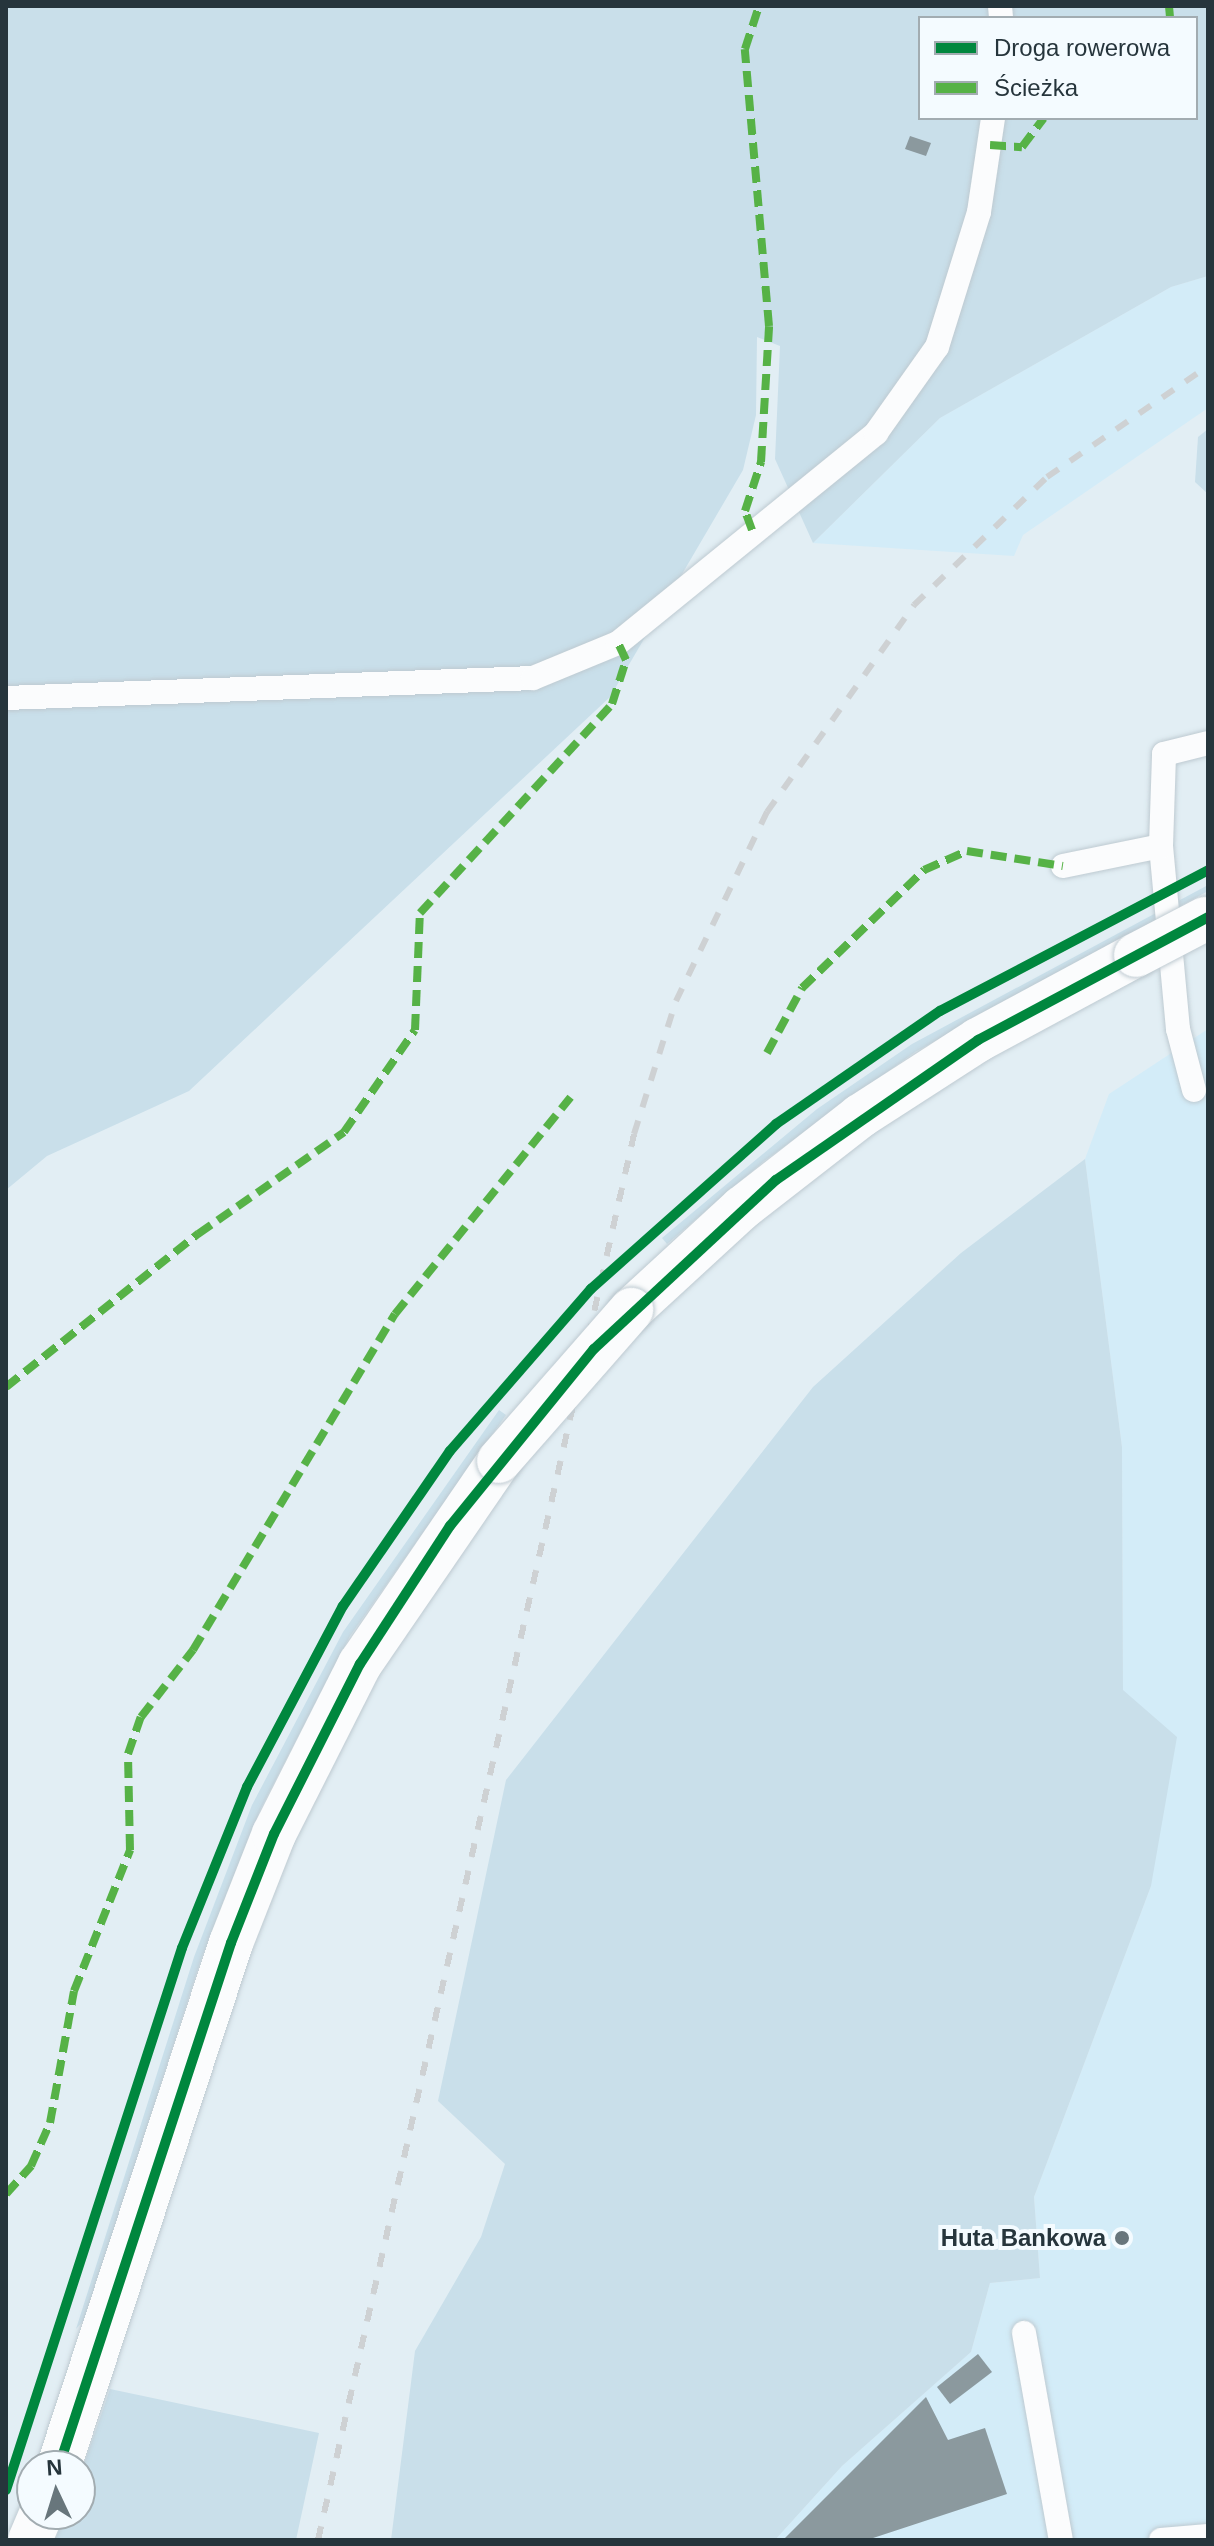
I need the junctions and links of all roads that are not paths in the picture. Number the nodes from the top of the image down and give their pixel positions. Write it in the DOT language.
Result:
graph roads {
  1 [pos="993,120"];
  2 [pos="6,698"];
  3 [pos="1208,743"];
  4 [pos="1161,846"];
  5 [pos="1063,866"];
  6 [pos="1206,918"];
  7 [pos="1194,1090"];
  8 [pos="1024,2333"];
  9 [pos="64,2450"];
  10 [pos="1208,2536"];
  11 [pos="1061,2540"];
  12 [pos="1161,2540"];
  1 -- 2 [label="lane"];
  3 -- 4 [label="lane"];
  4 -- 5 [label="lane"];
  4 -- 7 [label="lane"];
  6 -- 9 [label="street, bridge"];
  8 -- 11 [label="lane"];
  10 -- 12 [label="lane"];
}
